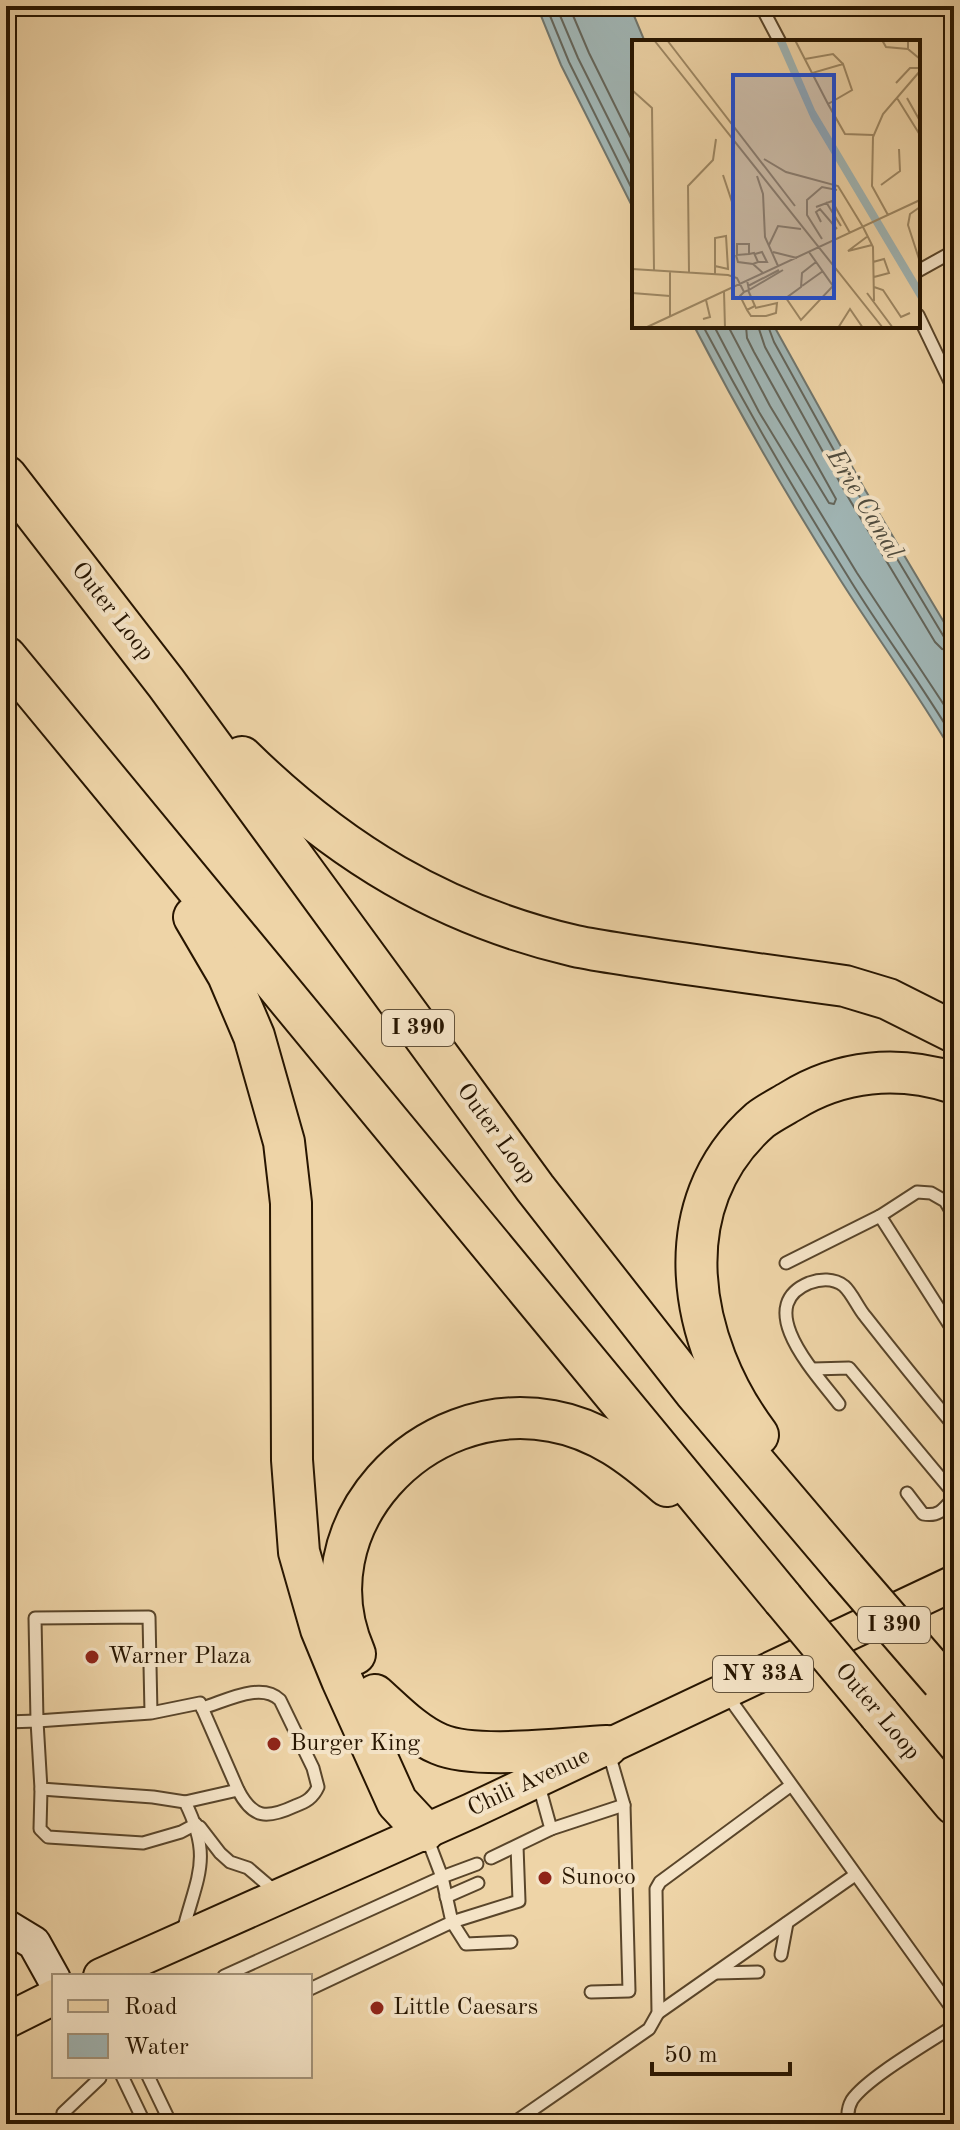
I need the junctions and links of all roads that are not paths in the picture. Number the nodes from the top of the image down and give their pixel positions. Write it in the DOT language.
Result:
graph roads {
  1 [pos="761,6"];
  2 [pos="779,40"];
  3 [pos="954,251"];
  4 [pos="920,270"];
  5 [pos="920,319"];
  6 [pos="954,390"];
  7 [pos="6,476"];
  8 [pos="6,657"];
  9 [pos="166,683"];
  10 [pos="69,736"];
  11 [pos="954,1032"];
  12 [pos="954,1083"];
  13 [pos="880,1216"];
  14 [pos="954,1216"];
  15 [pos="786,1263"];
  16 [pos="954,1332"];
  17 [pos="813,1369"];
  18 [pos="839,1404"];
  19 [pos="954,1426"];
  20 [pos="907,1493"];
  21 [pos="954,1496"];
  22 [pos="715,1516"];
  23 [pos="845,1569"];
  24 [pos="954,1583"];
  25 [pos="948,1688"];
  26 [pos="725,1691"];
  27 [pos="375,1695"];
  28 [pos="202,1708"];
  29 [pos="151,1713"];
  30 [pos="37,1721"];
  31 [pos="6,1722"];
  32 [pos="607,1746"];
  33 [pos="537,1779"];
  34 [pos="790,1786"];
  35 [pos="41,1789"];
  36 [pos="238,1790"];
  37 [pos="185,1802"];
  38 [pos="954,1804"];
  39 [pos="624,1805"];
  40 [pos="196,1824"];
  41 [pos="551,1829"];
  42 [pos="424,1831"];
  43 [pos="517,1846"];
  44 [pos="491,1858"];
  45 [pos="477,1864"];
  46 [pos="855,1875"];
  47 [pos="442,1877"];
  48 [pos="478,1883"];
  49 [pos="279,1895"];
  50 [pos="446,1897"];
  51 [pos="452,1922"];
  52 [pos="787,1923"];
  53 [pos="6,1926"];
  54 [pos="181,1939"];
  55 [pos="511,1942"];
  56 [pos="781,1955"];
  57 [pos="120,1972"];
  58 [pos="758,1972"];
  59 [pos="716,1973"];
  60 [pos="228,1974"];
  61 [pos="52,1975"];
  62 [pos="312,1988"];
  63 [pos="591,1992"];
  64 [pos="52,1998"];
  65 [pos="658,2013"];
  66 [pos="954,2018"];
  67 [pos="6,2021"];
  68 [pos="101,2078"];
  69 [pos="123,2078"];
  70 [pos="149,2078"];
  71 [pos="68,2124"];
  72 [pos="145,2124"];
  73 [pos="171,2124"];
  74 [pos="512,2124"];
  75 [pos="849,2124"];
  1 -- 2 [label="lane"];
  3 -- 4 [label="lane"];
  5 -- 6 [label="lane"];
  7 -- 9 [label="highway, Outer Loop / I 390"];
  8 -- 10 [label="highway, Outer Loop / I 390"];
  9 -- 11 [label="highway"];
  9 -- 23 [label="highway, Outer Loop / I 390"];
  10 -- 22 [label="highway, Outer Loop / I 390"];
  10 -- 42 [label="highway"];
  12 -- 23 [label="highway"];
  13 -- 14 [label="lane"];
  13 -- 15 [label="lane"];
  13 -- 16 [label="lane"];
  17 -- 18 [label="lane"];
  17 -- 19 [label="lane"];
  17 -- 21 [label="lane"];
  20 -- 21 [label="lane"];
  22 -- 27 [label="highway"];
  22 -- 38 [label="highway, Outer Loop / I 390, bridge"];
  23 -- 25 [label="highway, Outer Loop / I 390, bridge"];
  24 -- 26 [label="main road, Chili Avenue / NY 33A"];
  26 -- 32 [label="main road, Chili Avenue / NY 33A"];
  26 -- 34 [label="lane"];
  27 -- 32 [label="highway"];
  27 -- 42 [label="highway"];
  28 -- 29 [label="lane"];
  28 -- 36 [label="lane"];
  28 -- 36 [label="lane"];
  29 -- 30 [label="lane"];
  29 -- 30 [label="lane"];
  30 -- 31 [label="lane"];
  30 -- 35 [label="lane"];
  32 -- 33 [label="main road, Chili Avenue / NY 33A"];
  32 -- 39 [label="lane"];
  33 -- 41 [label="lane"];
  33 -- 42 [label="main road, Chili Avenue / NY 33A"];
  34 -- 46 [label="lane"];
  34 -- 65 [label="lane"];
  35 -- 37 [label="lane"];
  35 -- 40 [label="lane"];
  36 -- 37 [label="lane"];
  37 -- 40 [label="lane"];
  39 -- 41 [label="lane"];
  39 -- 63 [label="lane"];
  40 -- 49 [label="lane"];
  40 -- 54 [label="lane"];
  41 -- 43 [label="lane"];
  42 -- 47 [label="lane"];
  42 -- 49 [label="main road, Chili Avenue / NY 33A"];
  43 -- 44 [label="lane"];
  43 -- 51 [label="lane"];
  45 -- 47 [label="lane"];
  46 -- 52 [label="lane"];
  46 -- 66 [label="lane"];
  47 -- 50 [label="lane"];
  47 -- 60 [label="lane"];
  48 -- 50 [label="lane"];
  49 -- 54 [label="main road, Chili Avenue / NY 33A"];
  50 -- 51 [label="lane"];
  51 -- 55 [label="lane"];
  51 -- 62 [label="lane"];
  52 -- 56 [label="lane"];
  52 -- 59 [label="lane"];
  53 -- 61 [label="street"];
  54 -- 57 [label="main road, Chili Avenue / NY 33A"];
  58 -- 59 [label="lane"];
  59 -- 65 [label="lane"];
  64 -- 67 [label="main road"];
  65 -- 74 [label="lane"];
  66 -- 75 [label="lane"];
  68 -- 71 [label="lane"];
  69 -- 72 [label="lane"];
  70 -- 73 [label="lane"];
}
